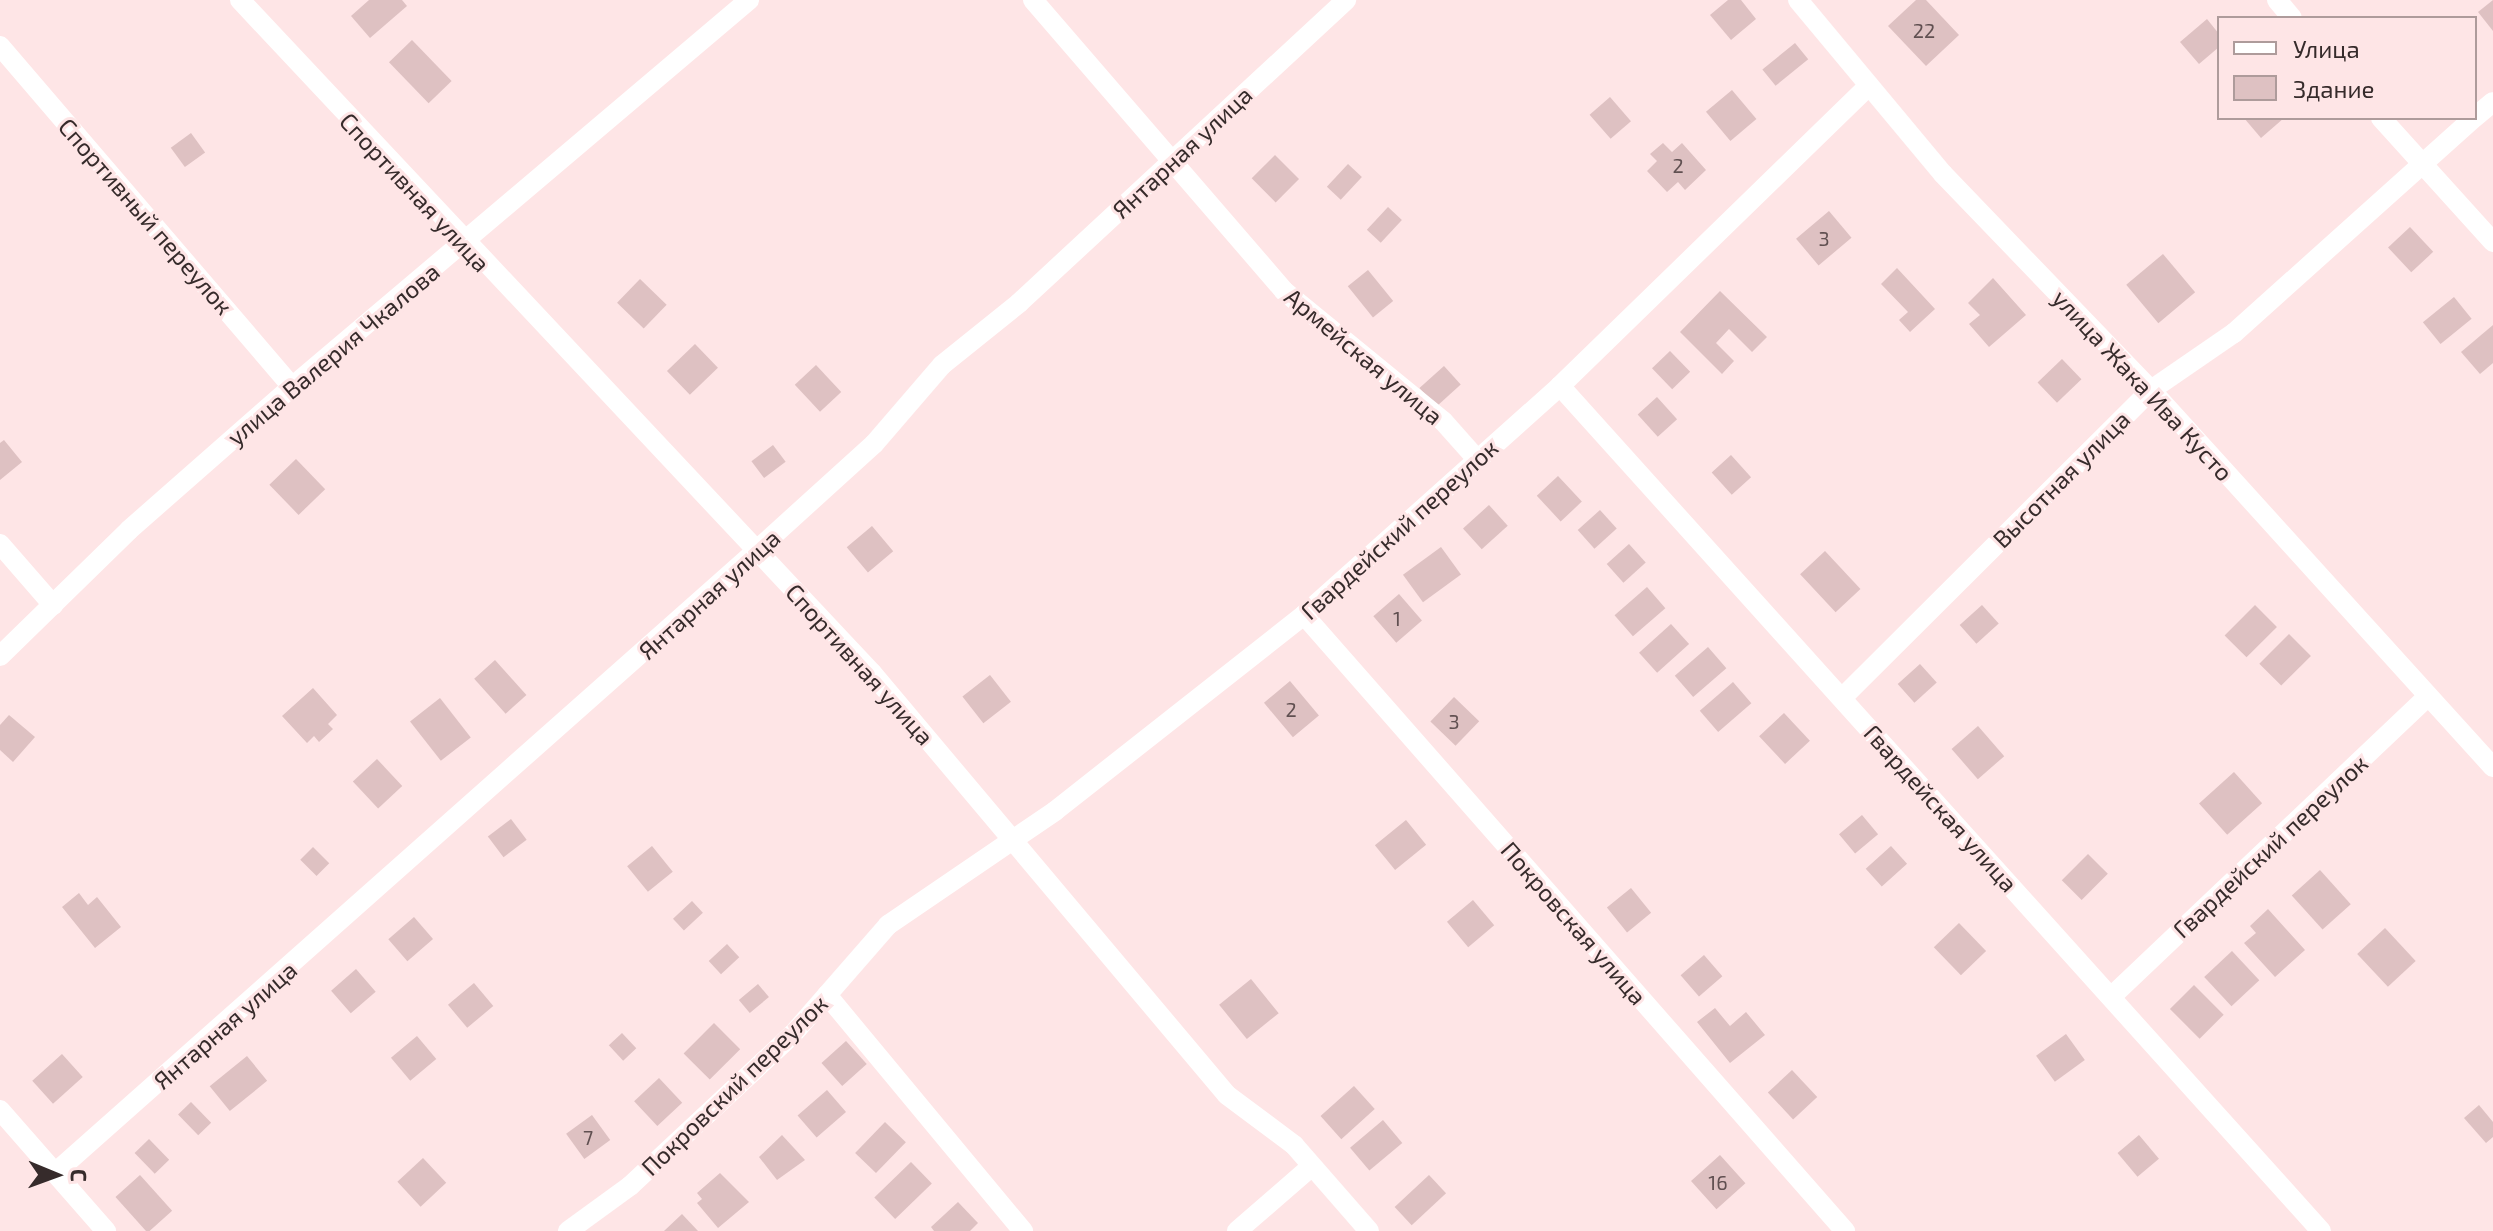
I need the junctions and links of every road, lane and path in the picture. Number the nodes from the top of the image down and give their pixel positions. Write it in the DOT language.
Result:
graph roads {
  1 [pos="240,0"];
  2 [pos="749,0"];
  3 [pos="1033,0"];
  4 [pos="1346,0"];
  5 [pos="1798,0"];
  6 [pos="2277,0"];
  7 [pos="2290,16"];
  8 [pos="0,46"];
  9 [pos="1869,85"];
  10 [pos="2493,102"];
  11 [pos="2477,116"];
  12 [pos="2383,120"];
  13 [pos="2473,120"];
  14 [pos="1175,158"];
  15 [pos="2421,163"];
  16 [pos="2493,242"];
  17 [pos="463,243"];
  18 [pos="1560,386"];
  19 [pos="292,387"];
  20 [pos="2151,390"];
  21 [pos="1476,458"];
  22 [pos="0,544"];
  23 [pos="757,550"];
  24 [pos="53,605"];
  25 [pos="1304,615"];
  26 [pos="0,656"];
  27 [pos="2428,696"];
  28 [pos="1842,698"];
  29 [pos="2493,767"];
  30 [pos="1012,840"];
  31 [pos="888,925"];
  32 [pos="827,995"];
  33 [pos="2111,997"];
  34 [pos="0,1110"];
  35 [pos="1312,1166"];
  36 [pos="56,1172"];
  37 [pos="106,1231"];
  38 [pos="568,1231"];
  39 [pos="1023,1231"];
  40 [pos="1237,1231"];
  41 [pos="1369,1231"];
  42 [pos="1845,1231"];
  43 [pos="2321,1231"];
  1 -- 17 [label="street, Спортивная улица"];
  2 -- 17 [label="street, улица Валерия Чкалова"];
  3 -- 14 [label="street, Армейская улица"];
  4 -- 14 [label="street, Янтарная улица"];
  5 -- 9 [label="street, улица Жака Ива Кусто"];
  6 -- 7 [label="street"];
  8 -- 19 [label="street, Спортивный переулок"];
  9 -- 18 [label="street, Гвардейский переулок"];
  9 -- 20 [label="street, улица Жака Ива Кусто"];
  10 -- 11 [label="street, Высотная улица"];
  12 -- 15 [label="street"];
  13 -- 15 [label="street, Высотная улица"];
  14 -- 21 [label="street, Армейская улица"];
  14 -- 23 [label="street, Янтарная улица"];
  15 -- 16 [label="street"];
  15 -- 20 [label="street, Высотная улица"];
  17 -- 19 [label="street, улица Валерия Чкалова"];
  17 -- 23 [label="street, Спортивная улица"];
  18 -- 21 [label="street, Гвардейский переулок"];
  18 -- 28 [label="street, Гвардейская улица"];
  19 -- 24 [label="street, улица Валерия Чкалова"];
  20 -- 27 [label="street, улица Жака Ива Кусто"];
  20 -- 28 [label="street, Высотная улица"];
  21 -- 25 [label="street, Гвардейский переулок"];
  22 -- 24 [label="street"];
  23 -- 30 [label="street, Спортивная улица"];
  23 -- 36 [label="street, Янтарная улица"];
  24 -- 26 [label="street, улица Валерия Чкалова"];
  25 -- 30 [label="street, Гвардейский переулок"];
  25 -- 42 [label="street, Покровская улица"];
  27 -- 29 [label="street, улица Жака Ива Кусто"];
  27 -- 33 [label="street, Гвардейский переулок"];
  28 -- 33 [label="street, Гвардейская улица"];
  30 -- 31 [label="street, Гвардейский переулок"];
  30 -- 35 [label="street, Спортивная улица"];
  31 -- 32 [label="street, Покровский переулок"];
  32 -- 38 [label="street, Покровский переулок"];
  32 -- 39 [label="street"];
  33 -- 43 [label="street, Гвардейская улица"];
  34 -- 36 [label="street"];
  35 -- 40 [label="street"];
  35 -- 41 [label="street, Спортивная улица"];
  36 -- 37 [label="street"];
}
